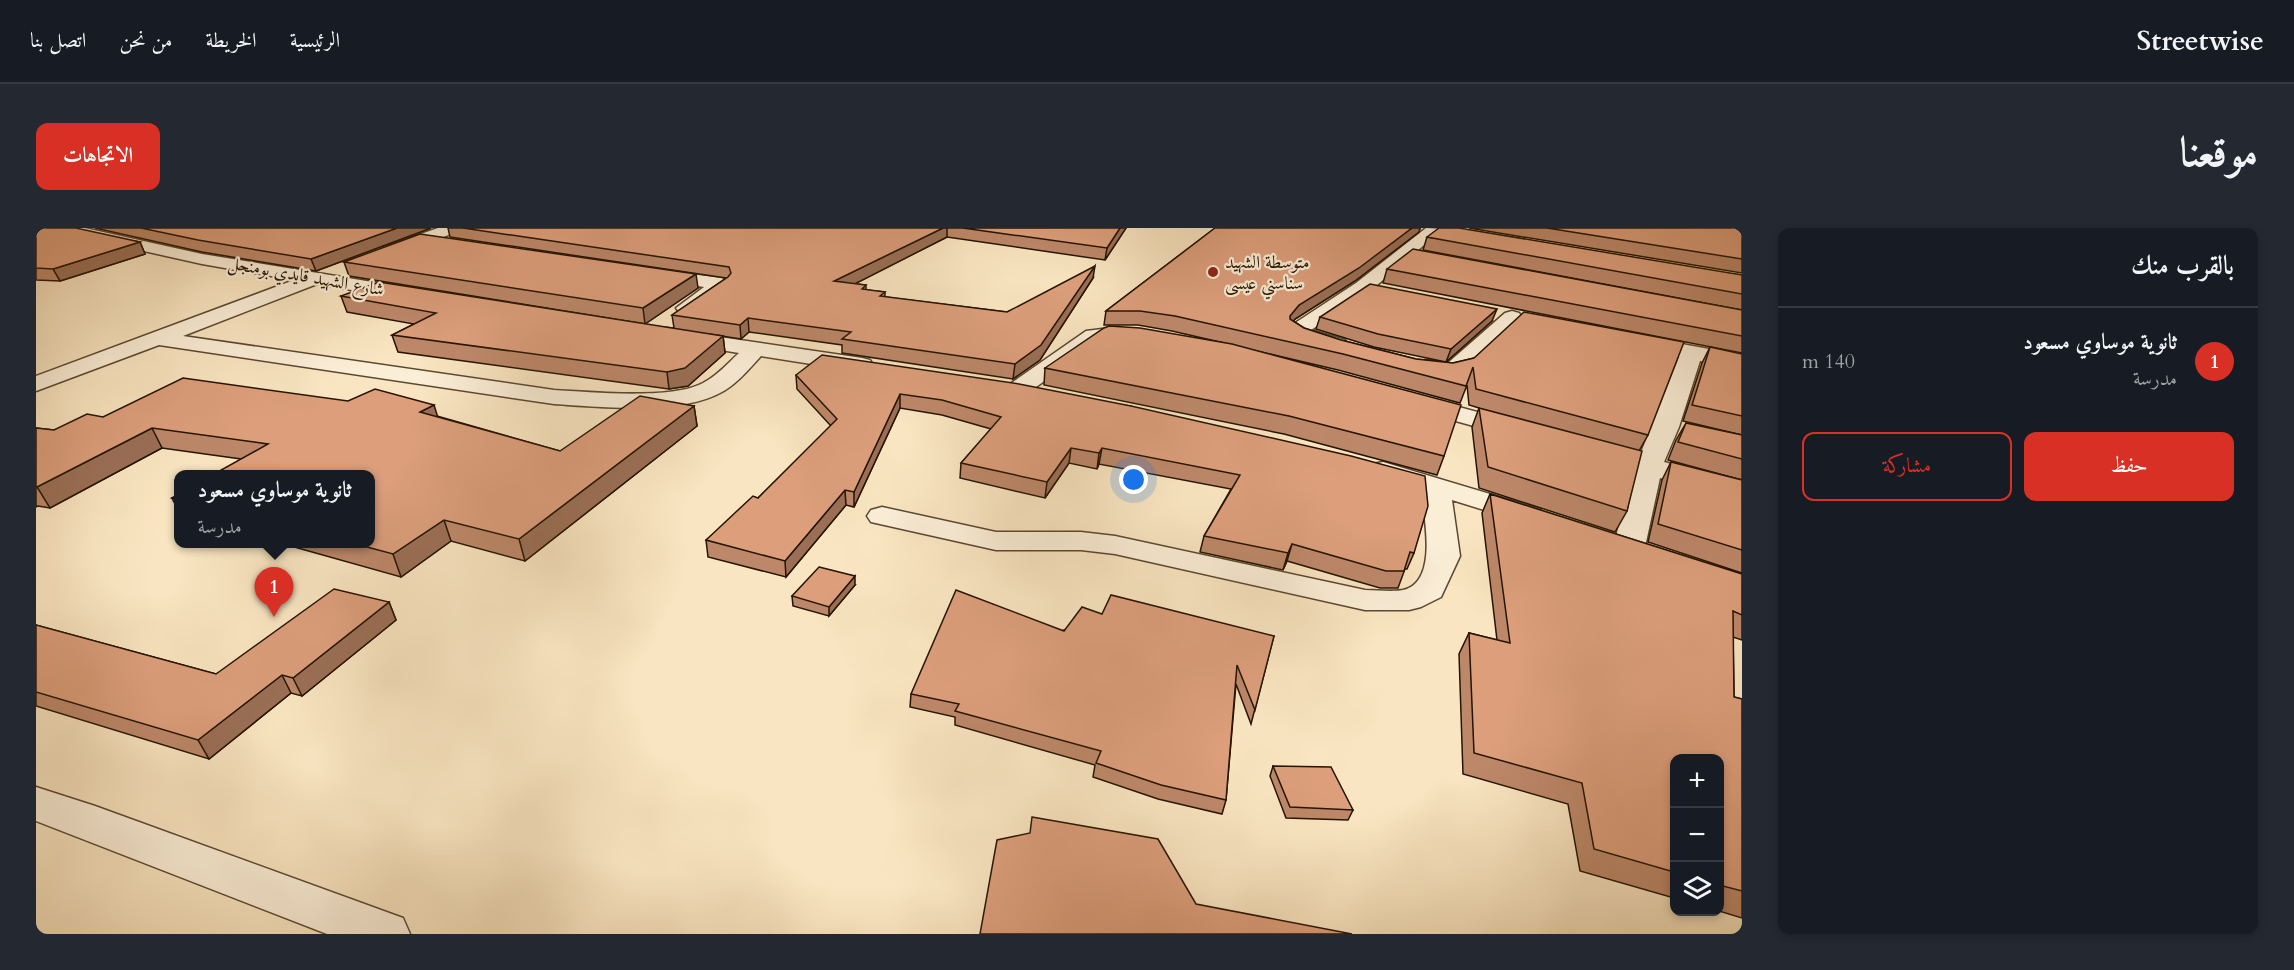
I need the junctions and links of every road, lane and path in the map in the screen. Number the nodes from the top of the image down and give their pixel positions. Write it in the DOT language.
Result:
graph roads {
  1 [pos="63,228"];
  2 [pos="1436,230"];
  3 [pos="454,236"];
  4 [pos="1404,253"];
  5 [pos="1426,258"];
  6 [pos="369,259"];
  7 [pos="348,267"];
  8 [pos="640,272"];
  9 [pos="317,278"];
  10 [pos="1363,286"];
  11 [pos="1384,291"];
  12 [pos="432,298"];
  13 [pos="1512,317"];
  14 [pos="1142,335"];
  15 [pos="155,338"];
  16 [pos="1615,338"];
  17 [pos="757,348"];
  18 [pos="1354,349"];
  19 [pos="1692,352"];
  20 [pos="1742,362"];
  21 [pos="1407,363"];
  22 [pos="887,369"];
  23 [pos="36,384"];
  24 [pos="1051,396"];
  25 [pos="1397,397"];
  26 [pos="1534,435"];
  27 [pos="1569,444"];
  28 [pos="1364,465"];
  29 [pos="1649,466"];
  30 [pos="1435,485"];
  31 [pos="1742,491"];
  32 [pos="882,516"];
  33 [pos="1549,522"];
  34 [pos="1629,548"];
  35 [pos="36,804"];
  36 [pos="385,934"];
  1 -- 9 [label="street, شارع الشهيد قايدي بومنجل"];
  2 -- 4 [label="street"];
  3 -- 6 [label="street"];
  4 -- 5 [label="street"];
  4 -- 10 [label="street"];
  7 -- 9 [label="street"];
  8 -- 17 [label="street"];
  9 -- 12 [label="street, شارع الشهيد قايدي بومنجل"];
  9 -- 15 [label="street"];
  10 -- 11 [label="street"];
  10 -- 18 [label="street"];
  13 -- 21 [label="street"];
  14 -- 24 [label="street"];
  15 -- 17 [label="street"];
  15 -- 23 [label="street"];
  16 -- 19 [label="street"];
  17 -- 22 [label="street"];
  19 -- 20 [label="street"];
  19 -- 29 [label="street"];
  25 -- 26 [label="street"];
  27 -- 29 [label="street"];
  28 -- 30 [label="street"];
  29 -- 31 [label="street"];
  29 -- 34 [label="street"];
  30 -- 32 [label="street"];
  30 -- 33 [label="street"];
  35 -- 36 [label="street"];
}
